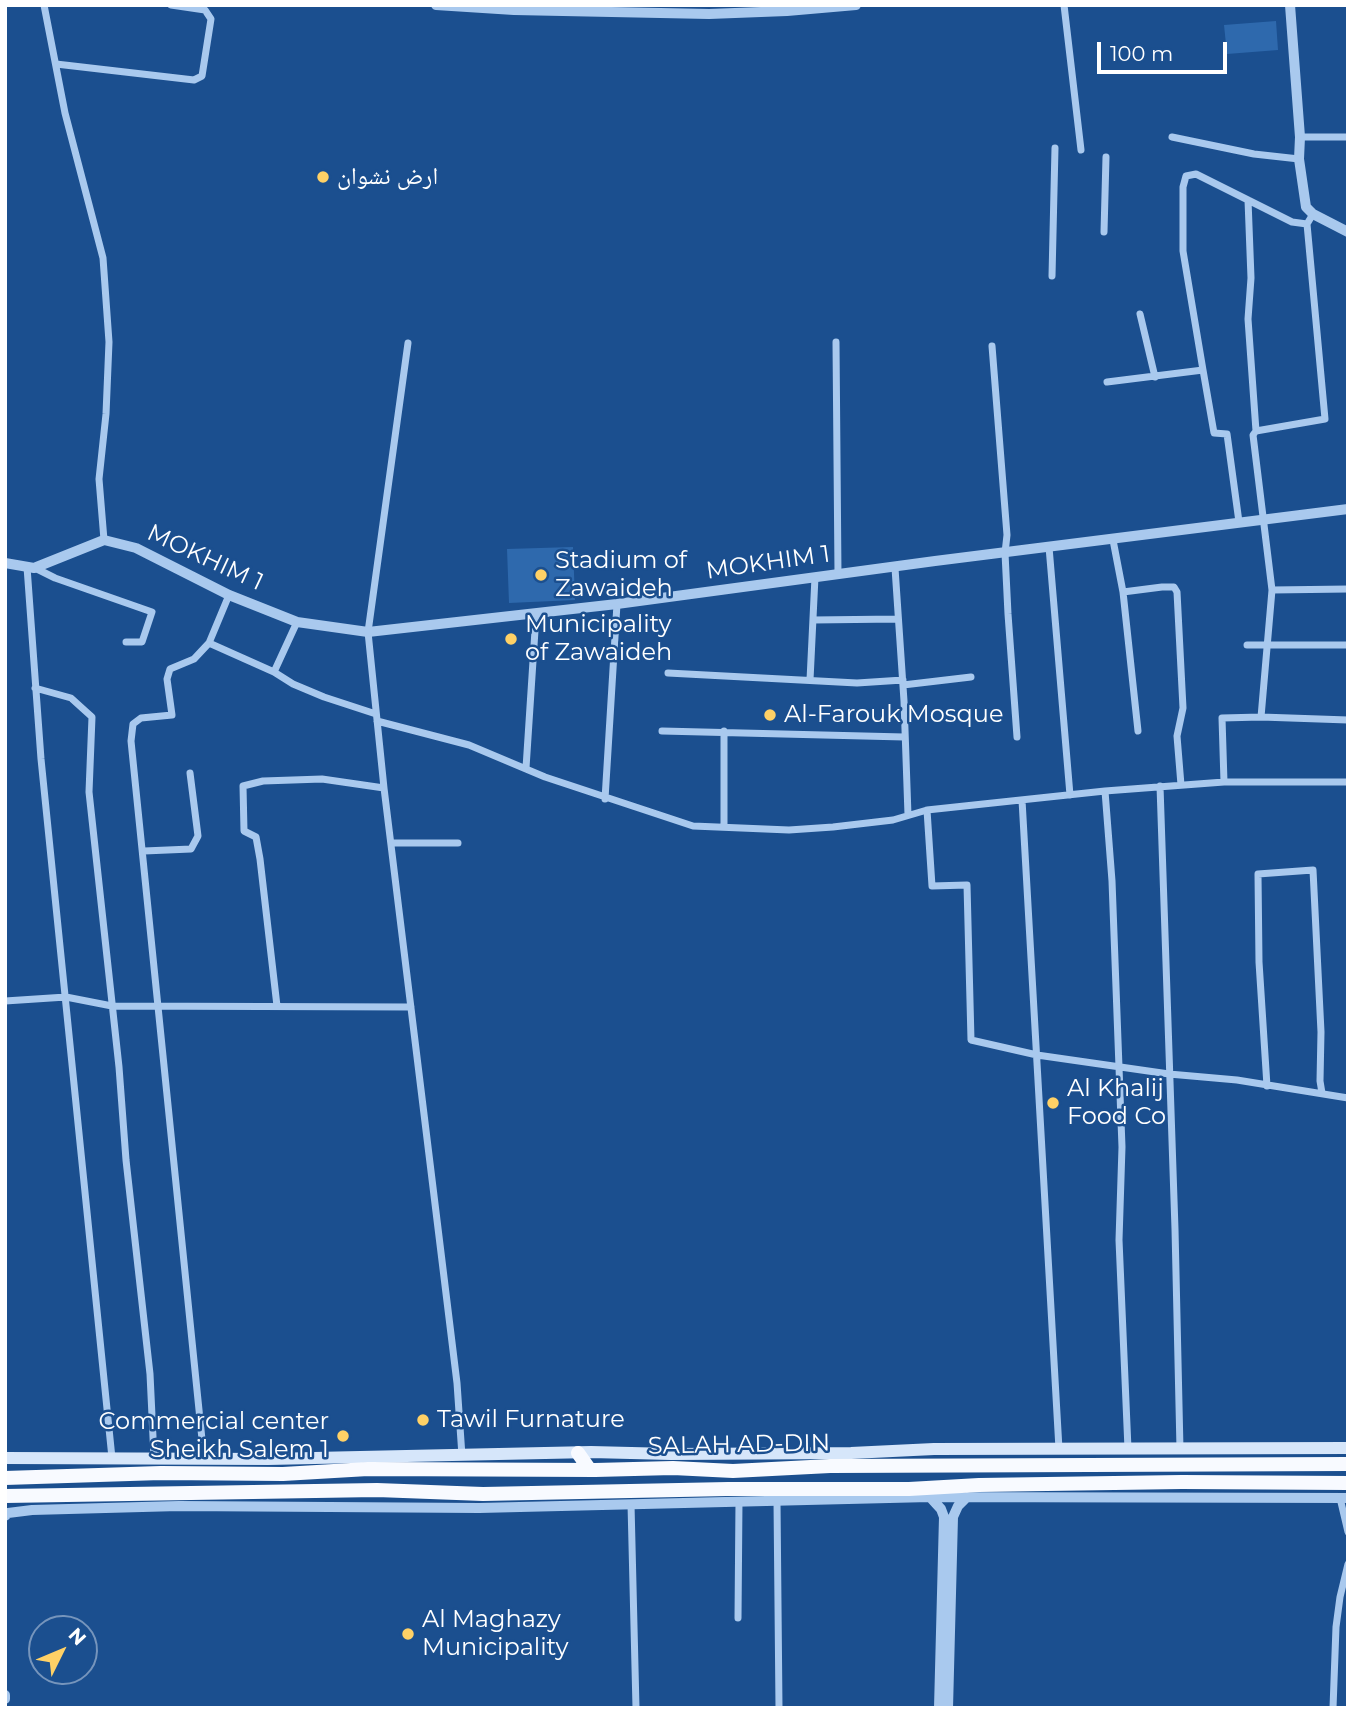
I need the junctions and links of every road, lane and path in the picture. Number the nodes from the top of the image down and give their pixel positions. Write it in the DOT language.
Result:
graph roads {
  1 [pos="44,5"];
  2 [pos="171,5"];
  3 [pos="436,5"];
  4 [pos="856,5"];
  5 [pos="1064,5"];
  6 [pos="1290,5"];
  7 [pos="514,8"];
  8 [pos="56,64"];
  9 [pos="1172,137"];
  10 [pos="1300,137"];
  11 [pos="1348,137"];
  12 [pos="1055,148"];
  13 [pos="1081,150"];
  14 [pos="1106,157"];
  15 [pos="1299,159"];
  16 [pos="1248,200"];
  17 [pos="1310,219"];
  18 [pos="1104,232"];
  19 [pos="1348,232"];
  20 [pos="1052,276"];
  21 [pos="1140,314"];
  22 [pos="836,342"];
  23 [pos="408,343"];
  24 [pos="992,346"];
  25 [pos="1203,370"];
  26 [pos="1154,377"];
  27 [pos="1108,382"];
  28 [pos="1256,431"];
  29 [pos="1348,509"];
  30 [pos="1263,519"];
  31 [pos="1239,522"];
  32 [pos="104,540"];
  33 [pos="1113,540"];
  34 [pos="1049,547"];
  35 [pos="1005,552"];
  36 [pos="5,563"];
  37 [pos="31,568"];
  38 [pos="895,568"];
  39 [pos="838,574"];
  40 [pos="815,577"];
  41 [pos="1348,589"];
  42 [pos="1272,590"];
  43 [pos="1122,592"];
  44 [pos="229,595"];
  45 [pos="617,604"];
  46 [pos="536,615"];
  47 [pos="897,619"];
  48 [pos="813,620"];
  49 [pos="297,622"];
  50 [pos="368,632"];
  51 [pos="126,642"];
  52 [pos="209,643"];
  53 [pos="1247,645"];
  54 [pos="1268,645"];
  55 [pos="1348,645"];
  56 [pos="274,672"];
  57 [pos="668,673"];
  58 [pos="971,677"];
  59 [pos="810,680"];
  60 [pos="903,683"];
  61 [pos="35,688"];
  62 [pos="377,717"];
  63 [pos="1261,717"];
  64 [pos="1348,720"];
  65 [pos="662,731"];
  66 [pos="724,731"];
  67 [pos="1138,731"];
  68 [pos="904,737"];
  69 [pos="1017,737"];
  70 [pos="526,768"];
  71 [pos="190,773"];
  72 [pos="1224,782"];
  73 [pos="1348,782"];
  74 [pos="1181,785"];
  75 [pos="1160,786"];
  76 [pos="384,788"];
  77 [pos="1105,791"];
  78 [pos="1070,795"];
  79 [pos="605,799"];
  80 [pos="1022,800"];
  81 [pos="927,810"];
  82 [pos="908,815"];
  83 [pos="724,827"];
  84 [pos="391,842"];
  85 [pos="458,843"];
  86 [pos="144,851"];
  87 [pos="66,997"];
  88 [pos="5,1001"];
  89 [pos="159,1005"];
  90 [pos="112,1006"];
  91 [pos="277,1006"];
  92 [pos="411,1007"];
  93 [pos="1037,1055"];
  94 [pos="1118,1065"];
  95 [pos="1169,1074"];
  96 [pos="1267,1086"];
  97 [pos="1322,1093"];
  98 [pos="1348,1098"];
  99 [pos="1348,1448"];
  100 [pos="1059,1449"];
  101 [pos="1180,1449"];
  102 [pos="1128,1450"];
  103 [pos="578,1452"];
  104 [pos="463,1456"];
  105 [pos="5,1458"];
  106 [pos="111,1458"];
  107 [pos="154,1458"];
  108 [pos="204,1459"];
  109 [pos="268,1459"];
  110 [pos="1348,1464"];
  111 [pos="929,1467"];
  112 [pos="590,1470"];
  113 [pos="733,1471"];
  114 [pos="284,1474"];
  115 [pos="5,1478"];
  116 [pos="1348,1483"];
  117 [pos="727,1489"];
  118 [pos="929,1492"];
  119 [pos="5,1496"];
  120 [pos="967,1497"];
  121 [pos="1344,1498"];
  122 [pos="739,1501"];
  123 [pos="777,1501"];
  124 [pos="631,1504"];
  125 [pos="5,1517"];
  126 [pos="1348,1532"];
  127 [pos="1348,1564"];
  128 [pos="738,1618"];
  129 [pos="636,1708"];
  130 [pos="779,1708"];
  131 [pos="939,1708"];
  132 [pos="948,1708"];
  133 [pos="1333,1708"];
  1 -- 8 [label="street"];
  2 -- 8 [label="street"];
  3 -- 7 [label="street"];
  4 -- 7 [label="street"];
  5 -- 13 [label="street"];
  6 -- 10 [label="street"];
  8 -- 32 [label="street"];
  9 -- 15 [label="street"];
  10 -- 11 [label="street"];
  10 -- 15 [label="street"];
  12 -- 20 [label="street"];
  14 -- 18 [label="street"];
  15 -- 17 [label="street"];
  16 -- 17 [label="street"];
  16 -- 25 [label="street"];
  16 -- 28 [label="street"];
  17 -- 19 [label="street"];
  17 -- 28 [label="street"];
  21 -- 26 [label="street"];
  22 -- 39 [label="street"];
  23 -- 50 [label="street"];
  24 -- 35 [label="street"];
  25 -- 26 [label="street"];
  25 -- 31 [label="street"];
  26 -- 27 [label="street"];
  28 -- 30 [label="street"];
  29 -- 30 [label="street, MOKHIM 1"];
  30 -- 31 [label="street, MOKHIM 1"];
  30 -- 42 [label="street"];
  31 -- 33 [label="street, MOKHIM 1"];
  32 -- 37 [label="street"];
  32 -- 44 [label="street, MOKHIM 1"];
  33 -- 34 [label="street, MOKHIM 1"];
  33 -- 43 [label="street"];
  34 -- 35 [label="street, MOKHIM 1"];
  34 -- 78 [label="street"];
  35 -- 38 [label="street, MOKHIM 1"];
  35 -- 69 [label="street"];
  36 -- 37 [label="street"];
  37 -- 51 [label="street"];
  37 -- 61 [label="street"];
  38 -- 39 [label="street, MOKHIM 1"];
  38 -- 47 [label="street"];
  39 -- 40 [label="street, MOKHIM 1"];
  40 -- 45 [label="street, MOKHIM 1"];
  40 -- 48 [label="street"];
  41 -- 42 [label="street"];
  42 -- 54 [label="street"];
  43 -- 67 [label="street"];
  43 -- 74 [label="street"];
  44 -- 49 [label="street, MOKHIM 1"];
  44 -- 52 [label="street"];
  45 -- 46 [label="street, MOKHIM 1"];
  45 -- 79 [label="street"];
  46 -- 50 [label="street, MOKHIM 1"];
  46 -- 70 [label="street"];
  47 -- 48 [label="street"];
  47 -- 60 [label="street"];
  48 -- 59 [label="street"];
  49 -- 50 [label="street, MOKHIM 1"];
  49 -- 56 [label="street"];
  50 -- 62 [label="street"];
  52 -- 56 [label="street"];
  52 -- 86 [label="street"];
  53 -- 54 [label="street"];
  54 -- 55 [label="street"];
  54 -- 63 [label="street"];
  56 -- 62 [label="street"];
  57 -- 59 [label="street"];
  58 -- 60 [label="street"];
  59 -- 60 [label="street"];
  60 -- 68 [label="street"];
  61 -- 87 [label="street"];
  61 -- 90 [label="street"];
  62 -- 70 [label="street"];
  62 -- 76 [label="street"];
  63 -- 64 [label="street"];
  63 -- 72 [label="street"];
  65 -- 66 [label="street"];
  66 -- 68 [label="street"];
  66 -- 83 [label="street"];
  68 -- 82 [label="street"];
  70 -- 79 [label="street"];
  71 -- 86 [label="street"];
  72 -- 73 [label="street"];
  72 -- 74 [label="street"];
  74 -- 75 [label="street"];
  75 -- 77 [label="street"];
  75 -- 95 [label="street"];
  76 -- 84 [label="street"];
  76 -- 91 [label="street"];
  77 -- 78 [label="street"];
  77 -- 94 [label="street"];
  78 -- 80 [label="street"];
  79 -- 83 [label="street"];
  80 -- 81 [label="street"];
  80 -- 93 [label="street"];
  81 -- 82 [label="street"];
  81 -- 93 [label="street"];
  82 -- 83 [label="street"];
  84 -- 85 [label="street"];
  84 -- 92 [label="street"];
  86 -- 89 [label="street"];
  87 -- 88 [label="street"];
  87 -- 90 [label="street"];
  87 -- 106 [label="street"];
  89 -- 90 [label="street"];
  89 -- 91 [label="street"];
  89 -- 108 [label="street"];
  90 -- 107 [label="street"];
  91 -- 92 [label="street"];
  92 -- 104 [label="street"];
  93 -- 94 [label="street"];
  93 -- 100 [label="street"];
  94 -- 95 [label="street"];
  94 -- 102 [label="street"];
  95 -- 96 [label="street"];
  95 -- 101 [label="street"];
  96 -- 97 [label="street"];
  96 -- 97 [label="street"];
  97 -- 98 [label="street"];
  99 -- 101 [label="main road"];
  100 -- 102 [label="main road"];
  100 -- 103 [label="main road"];
  101 -- 102 [label="main road"];
  103 -- 104 [label="main road"];
  103 -- 112 [label="highway"];
  104 -- 109 [label="main road"];
  105 -- 106 [label="main road"];
  106 -- 107 [label="main road"];
  107 -- 108 [label="main road"];
  108 -- 109 [label="main road"];
  109 -- 114 [label="highway"];
  110 -- 111 [label="highway, SALAH AD-DIN"];
  111 -- 113 [label="highway, SALAH AD-DIN"];
  111 -- 118 [label="highway"];
  112 -- 113 [label="highway, SALAH AD-DIN"];
  112 -- 114 [label="highway, SALAH AD-DIN"];
  113 -- 117 [label="highway"];
  114 -- 115 [label="highway, SALAH AD-DIN"];
  116 -- 118 [label="highway, SALAH AD-DIN"];
  117 -- 118 [label="highway, SALAH AD-DIN"];
  117 -- 119 [label="highway, SALAH AD-DIN"];
  118 -- 120 [label="street"];
  118 -- 123 [label="street"];
  118 -- 131 [label="street"];
  120 -- 121 [label="street"];
  120 -- 132 [label="street"];
  121 -- 126 [label="street"];
  122 -- 123 [label="street"];
  122 -- 124 [label="street"];
  122 -- 128 [label="street"];
  123 -- 130 [label="street"];
  124 -- 125 [label="street"];
  124 -- 129 [label="street"];
  127 -- 133 [label="street"];
}
